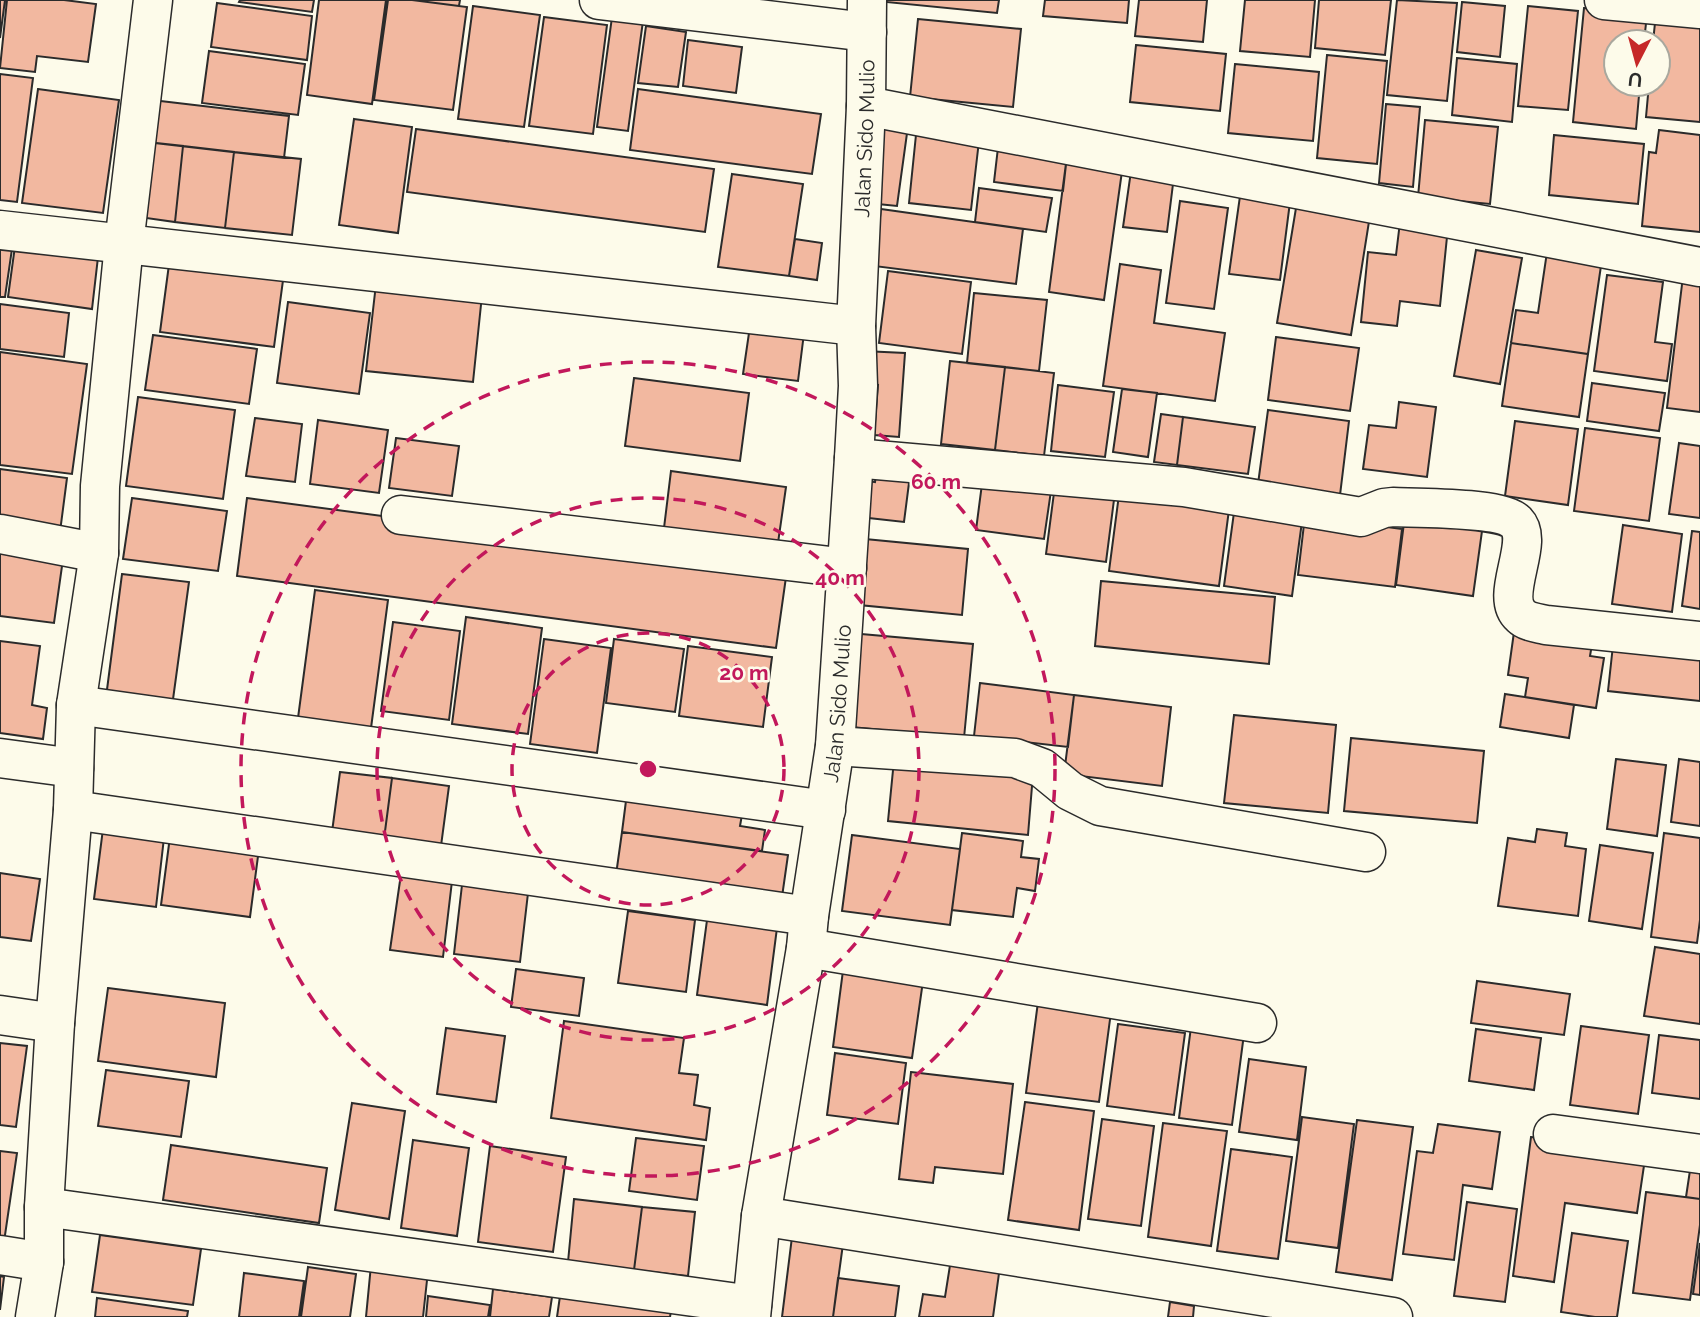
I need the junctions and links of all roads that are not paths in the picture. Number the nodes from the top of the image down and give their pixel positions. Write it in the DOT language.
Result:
graph roads {
  1 [pos="599,0"];
  2 [pos="1604,0"];
  3 [pos="141,2"];
  4 [pos="1700,9"];
  5 [pos="867,16"];
  6 [pos="866,107"];
  7 [pos="0,230"];
  8 [pos="124,244"];
  9 [pos="1700,267"];
  10 [pos="856,326"];
  11 [pos="855,457"];
  12 [pos="401,515"];
  13 [pos="0,534"];
  14 [pos="99,553"];
  15 [pos="847,568"];
  16 [pos="1700,641"];
  17 [pos="76,705"];
  18 [pos="835,746"];
  19 [pos="0,758"];
  20 [pos="74,768"];
  21 [pos="73,810"];
  22 [pos="826,810"];
  23 [pos="1366,852"];
  24 [pos="807,932"];
  25 [pos="0,1015"];
  26 [pos="55,1023"];
  27 [pos="1256,1023"];
  28 [pos="1553,1134"];
  29 [pos="1700,1154"];
  30 [pos="44,1207"];
  31 [pos="761,1216"];
  32 [pos="0,1255"];
  33 [pos="44,1262"];
  34 [pos="752,1311"];
  35 [pos="35,1317"];
  36 [pos="1392,1317"];
  1 -- 5 [label="street"];
  2 -- 4 [label="street"];
  3 -- 8 [label="street"];
  5 -- 6 [label="street, Jalan Sido Mulio"];
  6 -- 9 [label="street"];
  6 -- 10 [label="street, Jalan Sido Mulio"];
  7 -- 8 [label="street"];
  8 -- 10 [label="street"];
  8 -- 14 [label="street"];
  10 -- 11 [label="street, Jalan Sido Mulio"];
  11 -- 15 [label="street, Jalan Sido Mulio"];
  11 -- 16 [label="street"];
  12 -- 15 [label="street"];
  13 -- 14 [label="street"];
  14 -- 17 [label="street"];
  15 -- 18 [label="street, Jalan Sido Mulio"];
  17 -- 20 [label="street"];
  17 -- 22 [label="street"];
  18 -- 22 [label="street, Jalan Sido Mulio"];
  18 -- 23 [label="street"];
  19 -- 20 [label="street"];
  20 -- 21 [label="street"];
  21 -- 24 [label="street"];
  21 -- 26 [label="street"];
  22 -- 24 [label="street, Jalan Sido Mulio"];
  24 -- 27 [label="street"];
  24 -- 31 [label="street, Jalan Sido Mulio"];
  25 -- 26 [label="street"];
  26 -- 30 [label="street"];
  28 -- 29 [label="street"];
  30 -- 33 [label="street"];
  30 -- 34 [label="street"];
  31 -- 34 [label="street, Jalan Sido Mulio"];
  31 -- 36 [label="street"];
  32 -- 33 [label="street"];
  33 -- 35 [label="street"];
}
